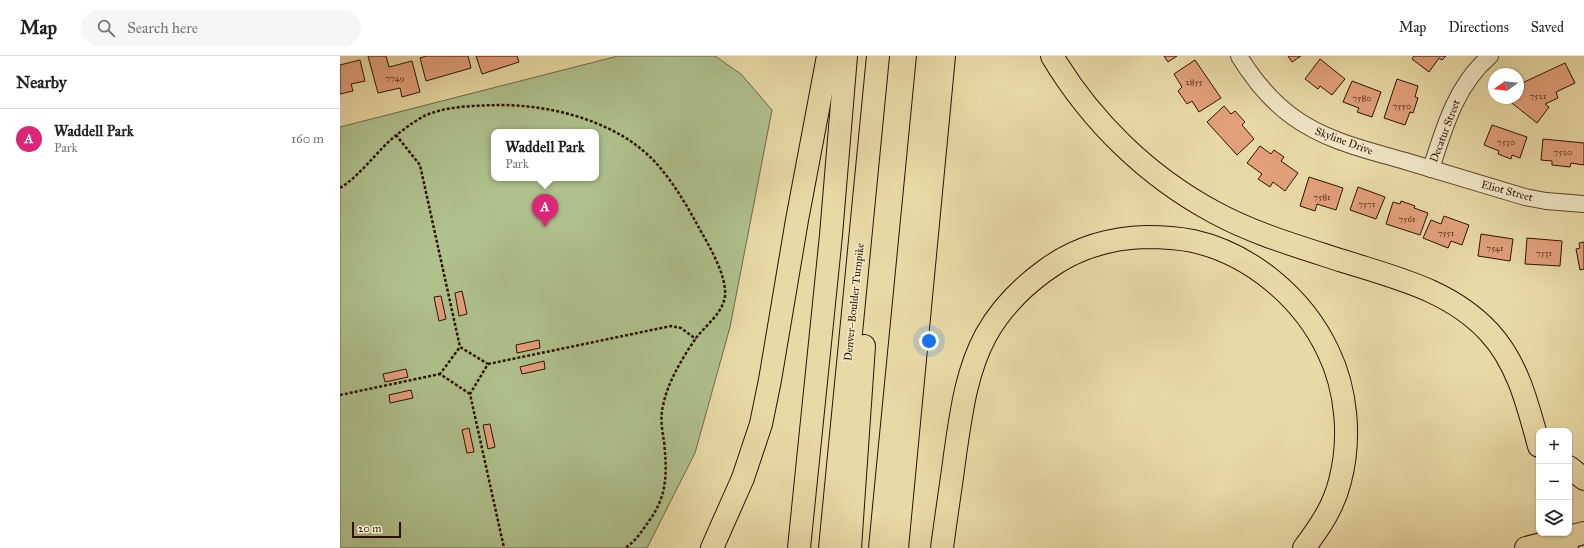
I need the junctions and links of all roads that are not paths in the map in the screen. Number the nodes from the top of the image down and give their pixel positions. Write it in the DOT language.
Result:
graph roads {
  1 [pos="828,56"];
  2 [pos="846,56"];
  3 [pos="878,56"];
  4 [pos="928,56"];
  5 [pos="944,56"];
  6 [pos="1052,56"];
  7 [pos="1239,56"];
  8 [pos="1490,56"];
  9 [pos="874,97"];
  10 [pos="1431,169"];
  11 [pos="1584,204"];
  12 [pos="1528,406"];
  13 [pos="1540,428"];
  14 [pos="1536,435"];
  15 [pos="1572,469"];
  16 [pos="1584,479"];
  17 [pos="1569,538"];
  18 [pos="712,548"];
  19 [pos="799,548"];
  20 [pos="830,548"];
  21 [pos="850,548"];
  22 [pos="880,548"];
  23 [pos="896,548"];
  24 [pos="942,548"];
  25 [pos="1304,548"];
  26 [pos="1526,548"];
  1 -- 18 [label="main road"];
  2 -- 19 [label="main road"];
  3 -- 9 [label="main road, Denver–Boulder Turnpike"];
  4 -- 22 [label="main road"];
  5 -- 23 [label="main road"];
  6 -- 12 [label="main road"];
  7 -- 10 [label="street, Skyline Drive"];
  8 -- 10 [label="street, Decatur Street"];
  9 -- 20 [label="main road, Denver–Boulder Turnpike"];
  9 -- 21 [label="main road"];
  10 -- 11 [label="street, Eliot Street"];
  12 -- 13 [label="main road"];
  12 -- 14 [label="main road"];
  15 -- 16 [label="main road"];
  17 -- 26 [label="main road"];
  24 -- 25 [label="main road"];
}
